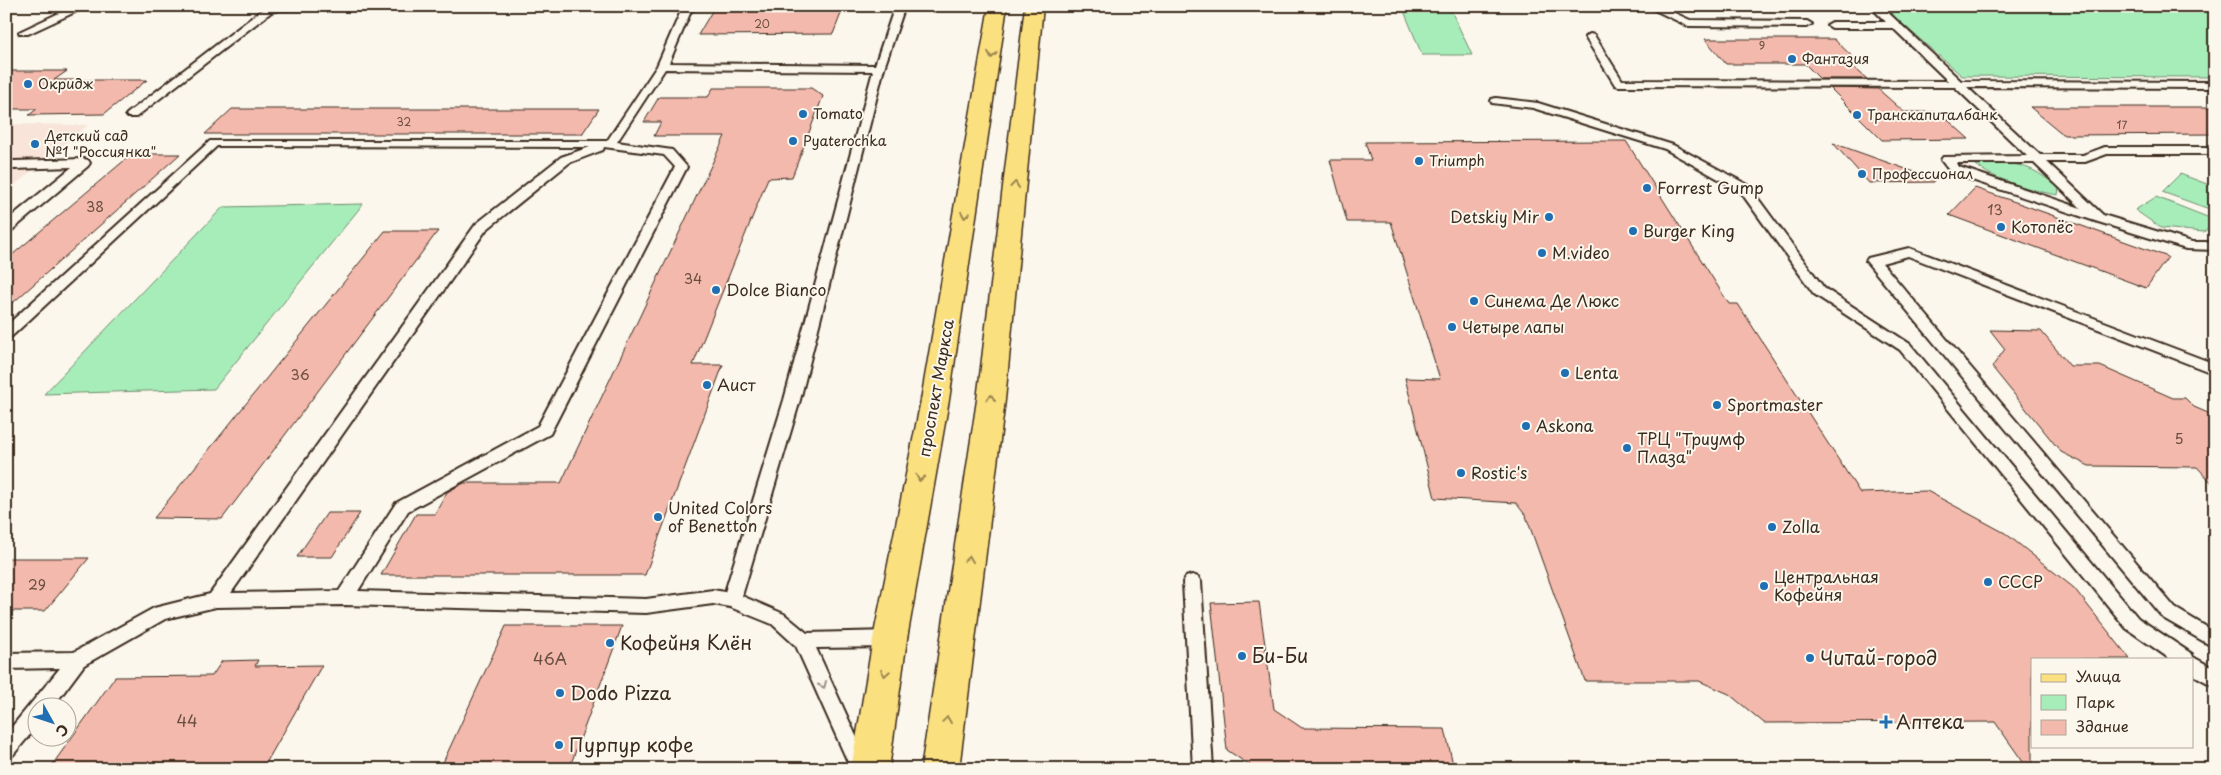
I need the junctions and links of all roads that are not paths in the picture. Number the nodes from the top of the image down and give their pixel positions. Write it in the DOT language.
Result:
graph roads {
  1 [pos="83,6"];
  2 [pos="271,6"];
  3 [pos="314,6"];
  4 [pos="659,6"];
  5 [pos="699,6"];
  6 [pos="900,6"];
  7 [pos="998,6"];
  8 [pos="1034,6"];
  9 [pos="1651,6"];
  10 [pos="1875,6"];
  11 [pos="687,9"];
  12 [pos="1807,24"];
  13 [pos="1832,25"];
  14 [pos="1897,25"];
  15 [pos="24,32"];
  16 [pos="1590,37"];
  17 [pos="662,66"];
  18 [pos="880,68"];
  19 [pos="1960,84"];
  20 [pos="2215,85"];
  21 [pos="1496,101"];
  22 [pos="132,115"];
  23 [pos="610,144"];
  24 [pos="2215,151"];
  25 [pos="2037,159"];
  26 [pos="9,165"];
  27 [pos="2099,218"];
  28 [pos="6,228"];
  29 [pos="2215,246"];
  30 [pos="6,334"];
  31 [pos="2215,369"];
  32 [pos="1192,582"];
  33 [pos="344,598"];
  34 [pos="216,600"];
  35 [pos="732,600"];
  36 [pos="890,639"];
  37 [pos="803,641"];
  38 [pos="2215,641"];
  39 [pos="2184,658"];
  40 [pos="77,660"];
  41 [pos="6,661"];
  42 [pos="2194,665"];
  43 [pos="2215,679"];
  44 [pos="48,698"];
  45 [pos="28,722"];
  46 [pos="6,749"];
  47 [pos="861,769"];
  48 [pos="870,769"];
  49 [pos="940,769"];
  50 [pos="1203,769"];
  1 -- 15 [label="lane"];
  2 -- 3 [label="lane"];
  2 -- 22 [label="lane"];
  4 -- 11 [label="lane"];
  5 -- 11 [label="lane"];
  6 -- 18 [label="lane"];
  7 -- 36 [label="main road, проспект Маркса, one-way"];
  49 -- 8 [label="main road, one-way"];
  9 -- 12 [label="lane"];
  10 -- 14 [label="lane"];
  11 -- 17 [label="lane"];
  13 -- 14 [label="lane"];
  14 -- 19 [label="lane"];
  16 -- 19 [label="lane"];
  17 -- 18 [label="lane"];
  17 -- 23 [label="lane"];
  18 -- 35 [label="lane"];
  19 -- 20 [label="lane"];
  19 -- 25 [label="lane"];
  21 -- 39 [label="lane"];
  23 -- 30 [label="lane"];
  23 -- 33 [label="lane"];
  23 -- 34 [label="lane"];
  24 -- 25 [label="lane"];
  25 -- 27 [label="lane"];
  25 -- 27 [label="lane"];
  26 -- 28 [label="lane"];
  27 -- 29 [label="lane"];
  31 -- 38 [label="lane"];
  32 -- 50 [label="lane"];
  33 -- 34 [label="lane"];
  33 -- 35 [label="lane"];
  34 -- 40 [label="lane"];
  35 -- 37 [label="lane"];
  36 -- 37 [label="lane"];
  36 -- 48 [label="main road, проспект Маркса, one-way"];
  37 -- 47 [label="lane, one-way"];
  40 -- 41 [label="lane"];
  40 -- 44 [label="lane"];
  42 -- 43 [label="lane"];
  45 -- 46 [label="lane"];
}
